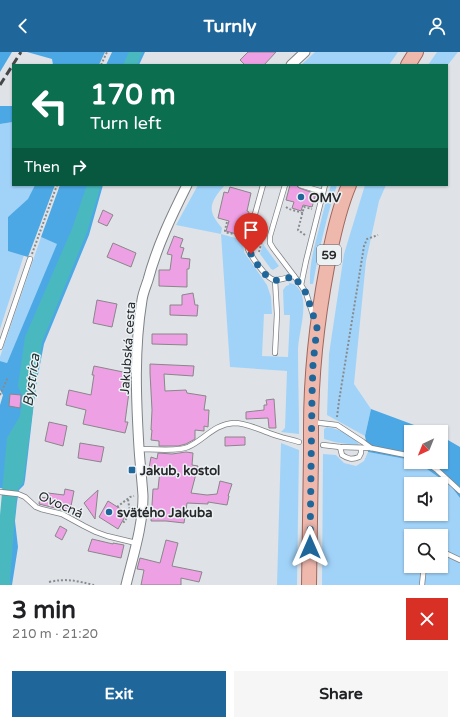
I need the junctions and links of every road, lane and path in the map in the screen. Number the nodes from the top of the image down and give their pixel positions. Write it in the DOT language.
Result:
graph roads {
  1 [pos="107,52"];
  2 [pos="305,52"];
  3 [pos="416,52"];
  4 [pos="101,64"];
  5 [pos="292,64"];
  6 [pos="409,64"];
  7 [pos="57,186"];
  8 [pos="187,186"];
  9 [pos="263,186"];
  10 [pos="285,186"];
  11 [pos="325,186"];
  12 [pos="349,186"];
  13 [pos="312,187"];
  14 [pos="323,192"];
  15 [pos="284,203"];
  16 [pos="314,209"];
  17 [pos="302,213"];
  18 [pos="227,222"];
  19 [pos="244,235"];
  20 [pos="378,235"];
  21 [pos="257,239"];
  22 [pos="311,239"];
  23 [pos="262,241"];
  24 [pos="30,259"];
  25 [pos="294,276"];
  26 [pos="274,280"];
  27 [pos="301,285"];
  28 [pos="317,327"];
  29 [pos="0,347"];
  30 [pos="275,353"];
  31 [pos="8,377"];
  32 [pos="0,395"];
  33 [pos="311,425"];
  34 [pos="337,425"];
  35 [pos="299,442"];
  36 [pos="323,445"];
  37 [pos="340,447"];
  38 [pos="361,448"];
  39 [pos="371,448"];
  40 [pos="139,449"];
  41 [pos="404,455"];
  42 [pos="436,469"];
  43 [pos="460,491"];
  44 [pos="0,492"];
  45 [pos="117,507"];
  46 [pos="123,521"];
  47 [pos="136,543"];
  48 [pos="448,554"];
  49 [pos="460,560"];
  50 [pos="423,573"];
  51 [pos="49,582"];
  52 [pos="94,585"];
  53 [pos="126,585"];
  54 [pos="309,585"];
  55 [pos="422,585"];
  1 -- 4 [label="path"];
  2 -- 5 [label="street"];
  3 -- 6 [label="main road"];
  7 -- 24 [label="path"];
  8 -- 40 [label="street, Jakubská cesta"];
  9 -- 26 [label="lane"];
  10 -- 25 [label="lane"];
  11 -- 14 [label="lane"];
  12 -- 28 [label="main road, 59"];
  13 -- 14 [label="lane"];
  14 -- 22 [label="lane"];
  15 -- 17 [label="path"];
  16 -- 17 [label="path"];
  17 -- 22 [label="path"];
  18 -- 19 [label="path"];
  20 -- 34 [label="path"];
  21 -- 23 [label="path"];
  22 -- 27 [label="lane"];
  24 -- 29 [label="lane"];
  25 -- 26 [label="lane"];
  25 -- 27 [label="lane"];
  26 -- 30 [label="lane"];
  27 -- 28 [label="lane"];
  28 -- 33 [label="main road, 59"];
  31 -- 32 [label="path"];
  33 -- 34 [label="lane"];
  33 -- 54 [label="main road, 59, bridge"];
  34 -- 39 [label="lane"];
  35 -- 40 [label="lane"];
  36 -- 37 [label="lane"];
  37 -- 38 [label="lane"];
  37 -- 38 [label="lane"];
  38 -- 39 [label="lane"];
  39 -- 41 [label="lane"];
  40 -- 47 [label="street, Jakubská cesta"];
  42 -- 43 [label="lane"];
  44 -- 47 [label="lane, Ovocná"];
  45 -- 46 [label="path"];
  47 -- 53 [label="street, Jakubská cesta"];
  48 -- 49 [label="lane"];
  50 -- 55 [label="lane"];
  51 -- 52 [label="path"];
}
